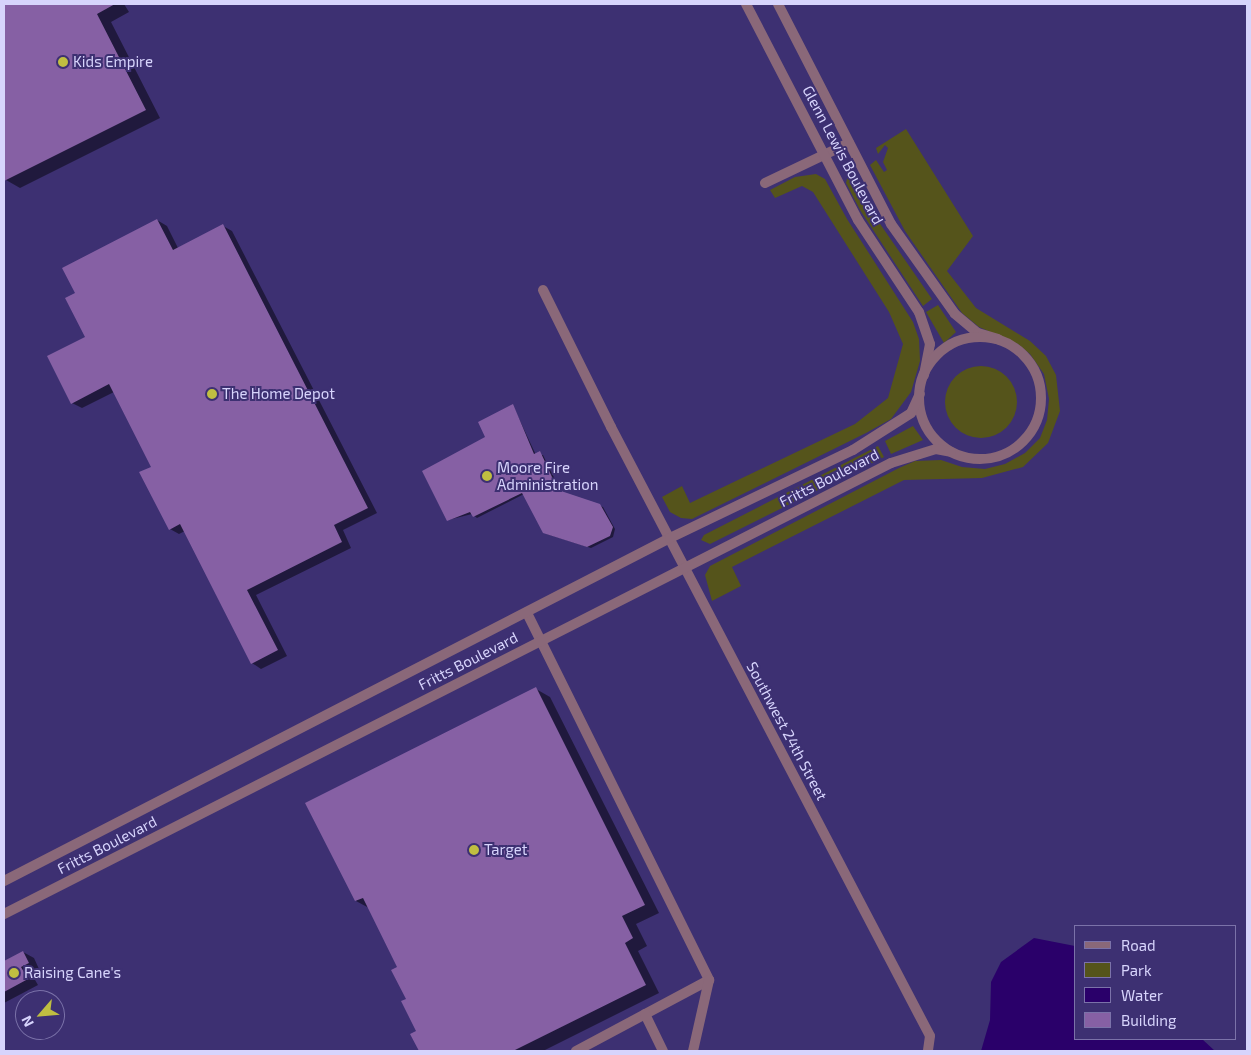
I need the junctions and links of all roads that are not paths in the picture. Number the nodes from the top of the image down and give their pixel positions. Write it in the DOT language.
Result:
graph roads {
  1 [pos="746,4"];
  2 [pos="778,4"];
  3 [pos="849,143"];
  4 [pos="824,155"];
  5 [pos="765,183"];
  6 [pos="543,290"];
  7 [pos="998,339"];
  8 [pos="924,375"];
  9 [pos="920,394"];
  10 [pos="951,452"];
  11 [pos="670,538"];
  12 [pos="685,567"];
  13 [pos="528,613"];
  14 [pos="540,640"];
  15 [pos="4,881"];
  16 [pos="4,914"];
  17 [pos="709,980"];
  18 [pos="645,1014"];
  19 [pos="576,1051"];
  20 [pos="663,1051"];
  21 [pos="693,1051"];
  22 [pos="928,1051"];
  1 -- 4 [label="street, Glenn Lewis Boulevard"];
  2 -- 3 [label="street, Glenn Lewis Boulevard"];
  3 -- 4 [label="street"];
  3 -- 7 [label="street, Glenn Lewis Boulevard"];
  4 -- 5 [label="street"];
  4 -- 8 [label="street, Glenn Lewis Boulevard"];
  6 -- 11 [label="street, Southwest 24th Street"];
  7 -- 8 [label="street"];
  7 -- 10 [label="street"];
  8 -- 9 [label="street"];
  9 -- 10 [label="street"];
  9 -- 11 [label="street, Fritts Boulevard"];
  10 -- 12 [label="street, Fritts Boulevard"];
  11 -- 12 [label="street, Southwest 24th Street"];
  11 -- 13 [label="street, Fritts Boulevard"];
  12 -- 14 [label="street, Fritts Boulevard"];
  12 -- 22 [label="street, Southwest 24th Street"];
  13 -- 14 [label="street"];
  13 -- 15 [label="street, Fritts Boulevard"];
  14 -- 16 [label="street, Fritts Boulevard"];
  14 -- 17 [label="street"];
  17 -- 18 [label="street"];
  17 -- 21 [label="street"];
  18 -- 19 [label="street"];
  18 -- 20 [label="street"];
}
